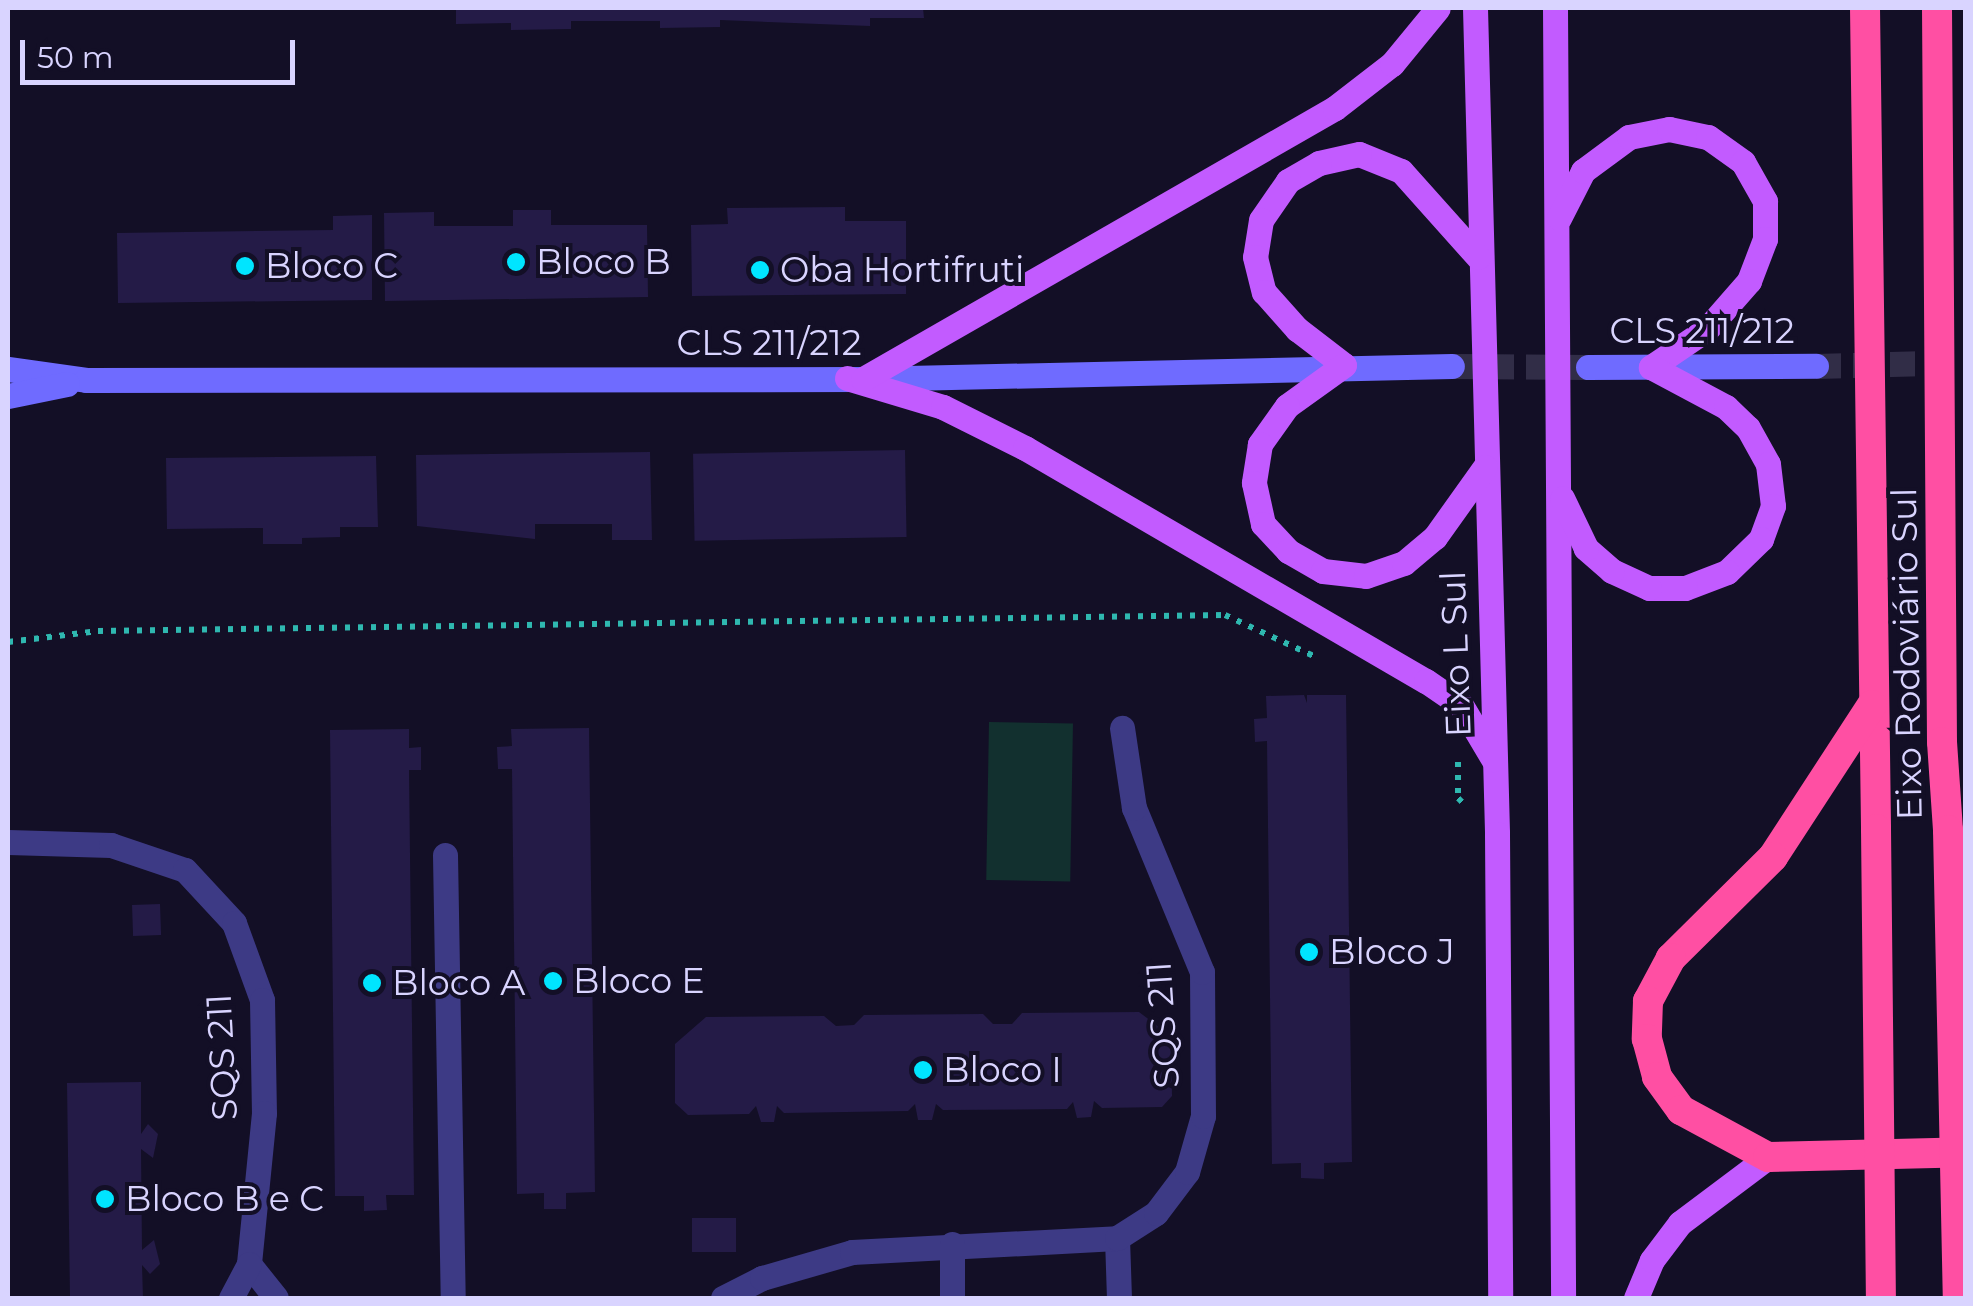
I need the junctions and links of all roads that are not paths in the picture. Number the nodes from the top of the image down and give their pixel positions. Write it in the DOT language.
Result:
graph roads {
  1 [pos="1438,8"];
  2 [pos="1475,8"];
  3 [pos="1554,8"];
  4 [pos="1864,8"];
  5 [pos="1937,8"];
  6 [pos="1557,222"];
  7 [pos="1478,257"];
  8 [pos="1344,365"];
  9 [pos="1452,366"];
  10 [pos="1816,366"];
  11 [pos="1588,367"];
  12 [pos="1652,367"];
  13 [pos="8,369"];
  14 [pos="856,378"];
  15 [pos="86,380"];
  16 [pos="8,396"];
  17 [pos="1485,467"];
  18 [pos="1559,492"];
  19 [pos="1872,704"];
  20 [pos="1122,728"];
  21 [pos="1942,742"];
  22 [pos="1494,762"];
  23 [pos="1966,775"];
  24 [pos="8,842"];
  25 [pos="445,854"];
  26 [pos="1966,1152"];
  27 [pos="1768,1157"];
  28 [pos="1117,1238"];
  29 [pos="952,1244"];
  30 [pos="249,1264"];
  31 [pos="231,1298"];
  32 [pos="276,1298"];
  33 [pos="453,1298"];
  34 [pos="723,1298"];
  35 [pos="952,1298"];
  36 [pos="1119,1298"];
  37 [pos="1500,1298"];
  38 [pos="1564,1298"];
  39 [pos="1636,1298"];
  40 [pos="1881,1298"];
  41 [pos="1958,1298"];
  1 -- 14 [label="main road"];
  2 -- 7 [label="main road, Eixo L Sul"];
  3 -- 6 [label="main road"];
  4 -- 19 [label="highway, Eixo Rodoviário Sul"];
  5 -- 21 [label="highway, Eixo Rodoviário Sul"];
  6 -- 12 [label="main road"];
  6 -- 18 [label="main road"];
  7 -- 8 [label="main road"];
  7 -- 17 [label="main road, Eixo L Sul"];
  8 -- 9 [label="street, CLS 211/212"];
  8 -- 14 [label="street, CLS 211/212"];
  8 -- 17 [label="main road"];
  10 -- 12 [label="street, CLS 211/212"];
  11 -- 12 [label="street, CLS 211/212"];
  12 -- 18 [label="main road"];
  13 -- 15 [label="street, CLS 211/212"];
  14 -- 15 [label="street, CLS 211/212"];
  14 -- 22 [label="main road"];
  15 -- 16 [label="street, CLS 211/212"];
  17 -- 22 [label="main road, Eixo L Sul"];
  18 -- 38 [label="main road"];
  19 -- 27 [label="highway"];
  19 -- 40 [label="highway, Eixo Rodoviário Sul, bridge"];
  20 -- 28 [label="street, SQS 211"];
  21 -- 23 [label="highway"];
  21 -- 41 [label="highway, Eixo Rodoviário Sul, bridge"];
  22 -- 37 [label="main road, Eixo L Sul"];
  24 -- 30 [label="street, SQS 211"];
  25 -- 33 [label="street"];
  26 -- 27 [label="highway"];
  27 -- 39 [label="main road"];
  28 -- 29 [label="street"];
  28 -- 36 [label="street"];
  29 -- 34 [label="street"];
  29 -- 35 [label="street"];
  30 -- 31 [label="street, SQS 211"];
  30 -- 32 [label="street"];
}
